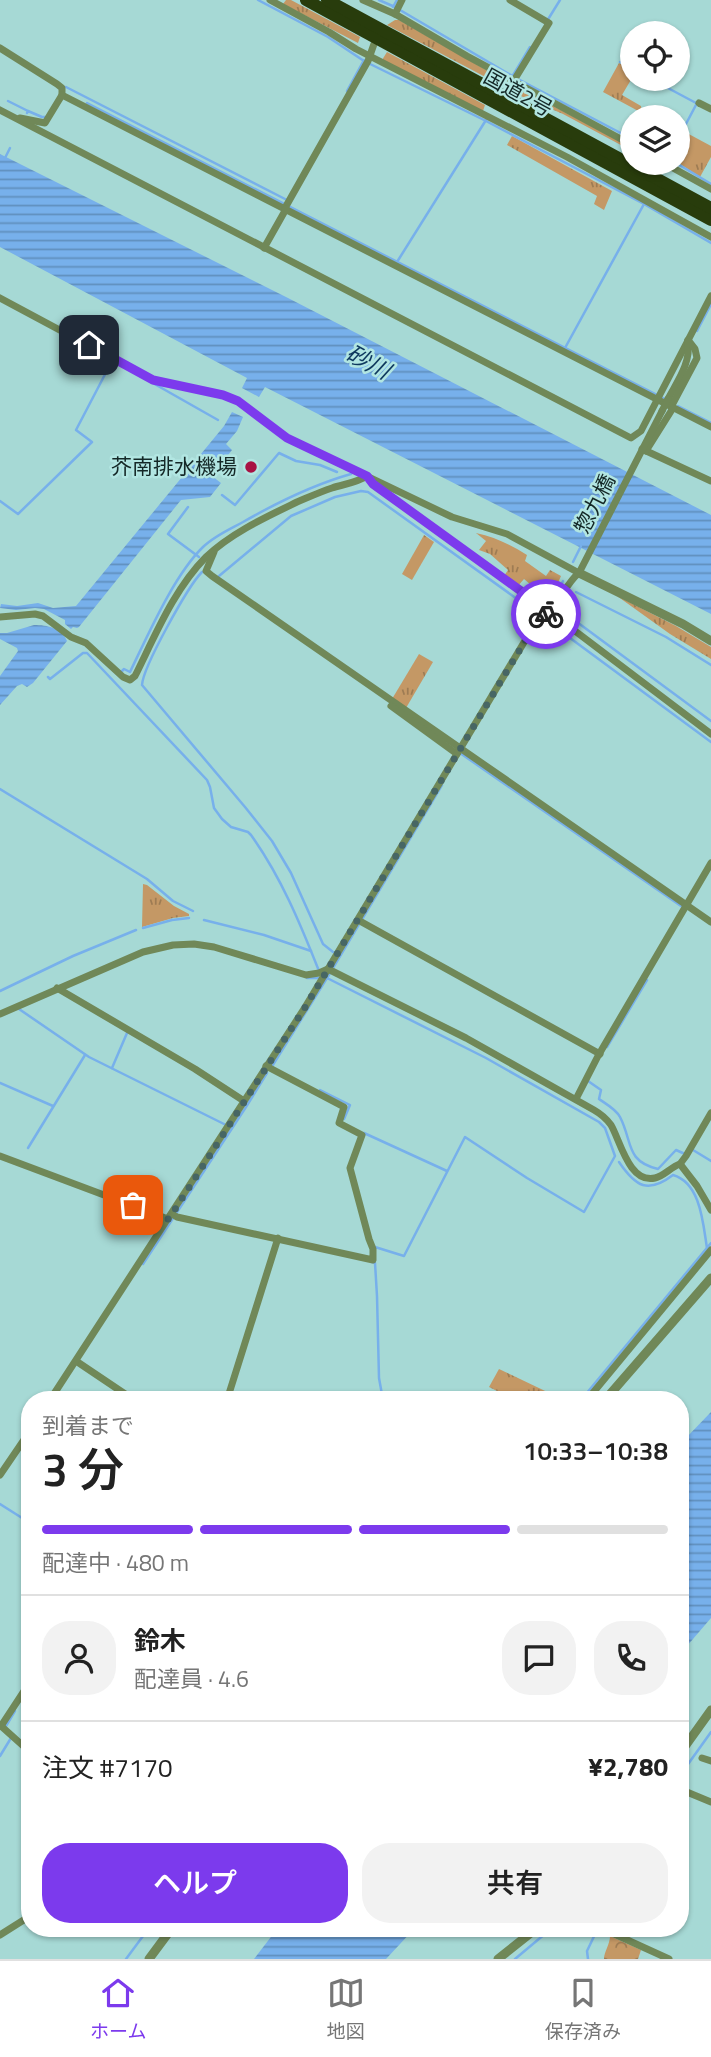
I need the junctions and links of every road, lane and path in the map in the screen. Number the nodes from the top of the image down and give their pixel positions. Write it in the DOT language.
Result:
graph roads {
  1 [pos="270,0"];
  2 [pos="306,0"];
  3 [pos="327,0"];
  4 [pos="363,0"];
  5 [pos="402,0"];
  6 [pos="510,0"];
  7 [pos="393,13"];
  8 [pos="384,24"];
  9 [pos="374,44"];
  10 [pos="0,48"];
  11 [pos="368,60"];
  12 [pos="513,82"];
  13 [pos="62,95"];
  14 [pos="699,103"];
  15 [pos="711,109"];
  16 [pos="0,110"];
  17 [pos="17,118"];
  18 [pos="620,139"];
  19 [pos="686,175"];
  20 [pos="711,189"];
  21 [pos="286,207"];
  22 [pos="711,208"];
  23 [pos="711,220"];
  24 [pos="711,237"];
  25 [pos="264,248"];
  26 [pos="711,296"];
  27 [pos="0,298"];
  28 [pos="688,341"];
  29 [pos="658,397"];
  30 [pos="671,405"];
  31 [pos="711,428"];
  32 [pos="644,450"];
  33 [pos="367,476"];
  34 [pos="711,481"];
  35 [pos="216,549"];
  36 [pos="582,568"];
  37 [pos="550,612"];
  38 [pos="0,617"];
  39 [pos="711,641"];
  40 [pos="391,706"];
  41 [pos="711,734"];
  42 [pos="459,751"];
  43 [pos="711,863"];
  44 [pos="686,906"];
  45 [pos="360,921"];
  46 [pos="711,922"];
  47 [pos="331,970"];
  48 [pos="58,990"];
  49 [pos="0,1014"];
  50 [pos="598,1056"];
  51 [pos="266,1066"];
  52 [pos="576,1099"];
  53 [pos="244,1101"];
  54 [pos="711,1114"];
  55 [pos="707,1127"];
  56 [pos="0,1156"];
  57 [pos="680,1164"];
  58 [pos="711,1210"];
  59 [pos="173,1217"];
  60 [pos="278,1238"];
  61 [pos="711,1250"];
  62 [pos="711,1278"];
  63 [pos="76,1361"];
  64 [pos="56,1391"];
  65 [pos="121,1391"];
  66 [pos="230,1391"];
  67 [pos="594,1391"];
  68 [pos="613,1391"];
  69 [pos="21,1445"];
  70 [pos="0,1475"];
  71 [pos="21,1695"];
  72 [pos="711,1710"];
  73 [pos="1,1725"];
  74 [pos="689,1741"];
  75 [pos="21,1744"];
  76 [pos="702,1758"];
  77 [pos="711,1761"];
  78 [pos="689,1793"];
  79 [pos="711,1802"];
  80 [pos="21,1922"];
  81 [pos="0,1935"];
  82 [pos="165,1937"];
  83 [pos="526,1937"];
  84 [pos="621,1937"];
  85 [pos="149,1959"];
  86 [pos="498,1959"];
  87 [pos="669,1959"];
  1 -- 11 [label="street"];
  2 -- 23 [label="highway, 国道2号"];
  3 -- 22 [label="highway, 国道2号"];
  4 -- 7 [label="street"];
  5 -- 7 [label="street"];
  6 -- 12 [label="street"];
  7 -- 8 [label="street"];
  7 -- 12 [label="street"];
  9 -- 11 [label="street"];
  10 -- 13 [label="street"];
  11 -- 21 [label="street"];
  11 -- 24 [label="street"];
  12 -- 18 [label="street"];
  13 -- 17 [label="street"];
  13 -- 21 [label="street"];
  14 -- 15 [label="street"];
  16 -- 17 [label="street"];
  17 -- 25 [label="street"];
  19 -- 20 [label="street"];
  21 -- 25 [label="street"];
  21 -- 29 [label="street"];
  25 -- 29 [label="street"];
  26 -- 28 [label="street"];
  27 -- 33 [label="street"];
  28 -- 29 [label="street"];
  28 -- 30 [label="street"];
  29 -- 30 [label="street"];
  30 -- 31 [label="street"];
  30 -- 32 [label="street"];
  30 -- 32 [label="street, bridge"];
  32 -- 34 [label="street"];
  32 -- 36 [label="street, 惣九橋"];
  33 -- 35 [label="street"];
  33 -- 36 [label="street"];
  33 -- 37 [label="street"];
  35 -- 38 [label="street"];
  35 -- 42 [label="street"];
  36 -- 37 [label="street, 惣九橋"];
  36 -- 39 [label="street"];
  37 -- 41 [label="street"];
  37 -- 42 [label="street, 惣九橋"];
  40 -- 42 [label="street"];
  42 -- 44 [label="street"];
  42 -- 45 [label="street, 惣九橋"];
  43 -- 44 [label="street"];
  44 -- 46 [label="street"];
  44 -- 50 [label="street"];
  45 -- 47 [label="street, 惣九橋"];
  45 -- 50 [label="street"];
  47 -- 48 [label="street"];
  47 -- 51 [label="street, 惣九橋"];
  47 -- 52 [label="street"];
  48 -- 49 [label="street"];
  48 -- 53 [label="street"];
  50 -- 52 [label="street"];
  51 -- 53 [label="street, 惣九橋"];
  51 -- 60 [label="street"];
  52 -- 57 [label="street"];
  53 -- 59 [label="street, 惣九橋"];
  54 -- 55 [label="street"];
  55 -- 57 [label="street"];
  56 -- 59 [label="street"];
  57 -- 58 [label="street"];
  59 -- 60 [label="street"];
  59 -- 63 [label="street, 惣九橋"];
  60 -- 66 [label="street"];
  61 -- 67 [label="street"];
  62 -- 68 [label="street"];
  63 -- 64 [label="street, 惣九橋"];
  63 -- 65 [label="street"];
  69 -- 70 [label="street"];
  71 -- 73 [label="street"];
  72 -- 74 [label="street"];
  73 -- 75 [label="street"];
  76 -- 77 [label="street"];
  78 -- 79 [label="street"];
  80 -- 81 [label="street"];
  82 -- 85 [label="street"];
  83 -- 86 [label="street"];
  84 -- 87 [label="street"];
}
